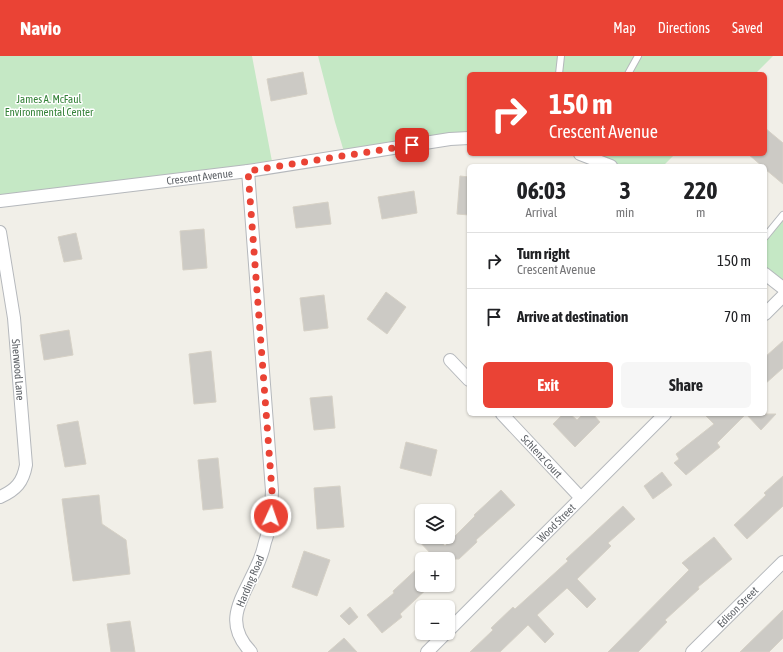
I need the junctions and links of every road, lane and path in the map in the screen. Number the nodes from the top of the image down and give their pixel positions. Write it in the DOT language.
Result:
graph roads {
  1 [pos="561,56"];
  2 [pos="638,56"];
  3 [pos="559,72"];
  4 [pos="629,72"];
  5 [pos="467,138"];
  6 [pos="586,156"];
  7 [pos="606,164"];
  8 [pos="248,171"];
  9 [pos="0,201"];
  10 [pos="783,215"];
  11 [pos="0,232"];
  12 [pos="767,235"];
  13 [pos="767,276"];
  14 [pos="783,288"];
  15 [pos="783,296"];
  16 [pos="767,312"];
  17 [pos="450,360"];
  18 [pos="467,378"];
  19 [pos="504,416"];
  20 [pos="663,416"];
  21 [pos="0,497"];
  22 [pos="581,498"];
  23 [pos="783,562"];
  24 [pos="455,624"];
  25 [pos="439,640"];
  26 [pos="252,652"];
  27 [pos="427,652"];
  28 [pos="692,652"];
  1 -- 3 [label="lane"];
  2 -- 4 [label="lane"];
  5 -- 8 [label="street, Crescent Avenue"];
  6 -- 7 [label="street"];
  8 -- 9 [label="street, Crescent Avenue"];
  8 -- 26 [label="street, Harding Road"];
  10 -- 12 [label="lane"];
  11 -- 21 [label="street, Sherwood Lane"];
  13 -- 14 [label="street"];
  15 -- 16 [label="street"];
  17 -- 18 [label="street"];
  19 -- 22 [label="street, Schlenz Court"];
  20 -- 22 [label="street, Wood Street"];
  22 -- 24 [label="street, Wood Street"];
  23 -- 28 [label="street, Edison Street"];
  25 -- 27 [label="street, Wood Street"];
}
